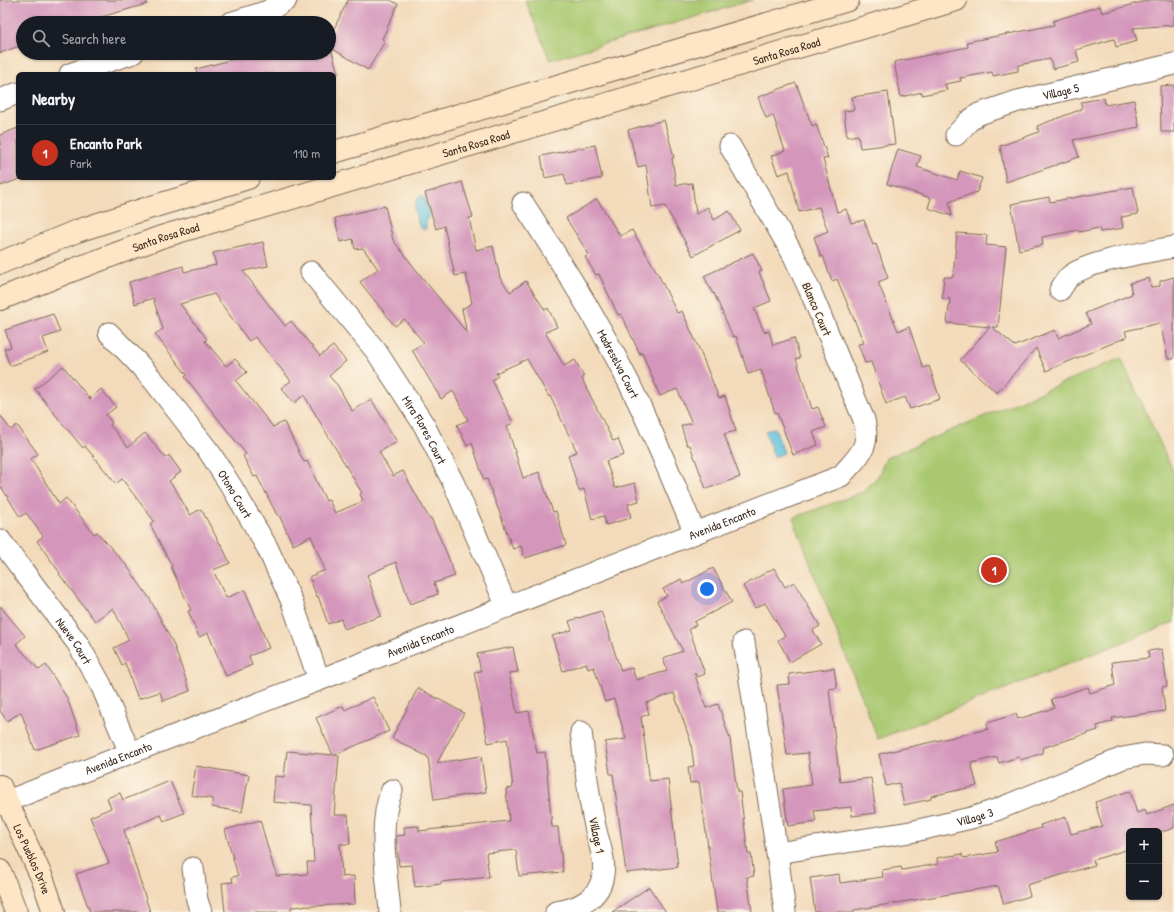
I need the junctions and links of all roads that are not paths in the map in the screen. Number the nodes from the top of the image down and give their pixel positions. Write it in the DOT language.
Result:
graph roads {
  1 [pos="286,0"];
  2 [pos="848,0"];
  3 [pos="956,0"];
  4 [pos="254,16"];
  5 [pos="111,60"];
  6 [pos="1174,64"];
  7 [pos="76,72"];
  8 [pos="16,94"];
  9 [pos="0,100"];
  10 [pos="956,135"];
  11 [pos="730,146"];
  12 [pos="336,151"];
  13 [pos="241,180"];
  14 [pos="524,203"];
  15 [pos="1174,247"];
  16 [pos="0,263"];
  17 [pos="311,272"];
  18 [pos="1060,290"];
  19 [pos="0,299"];
  20 [pos="109,333"];
  21 [pos="841,476"];
  22 [pos="696,533"];
  23 [pos="0,540"];
  24 [pos="507,607"];
  25 [pos="744,642"];
  26 [pos="319,680"];
  27 [pos="581,732"];
  28 [pos="130,753"];
  29 [pos="1163,755"];
  30 [pos="392,790"];
  31 [pos="3,797"];
  32 [pos="777,853"];
  33 [pos="193,868"];
  34 [pos="0,871"];
  35 [pos="16,912"];
  36 [pos="54,912"];
  37 [pos="201,912"];
  38 [pos="390,912"];
  39 [pos="556,912"];
  40 [pos="785,912"];
  1 -- 4 [label="street"];
  2 -- 12 [label="main road"];
  3 -- 19 [label="main road, Santa Rosa Road"];
  5 -- 7 [label="street"];
  6 -- 10 [label="street, Village 5"];
  8 -- 9 [label="street"];
  11 -- 21 [label="street, Blanco Court"];
  13 -- 16 [label="main road"];
  14 -- 22 [label="street, Madreselva Court"];
  15 -- 18 [label="street"];
  17 -- 24 [label="street, Mira Flores Court"];
  20 -- 26 [label="street, Otono Court"];
  21 -- 22 [label="street, Avenida Encanto"];
  22 -- 24 [label="street, Avenida Encanto"];
  23 -- 28 [label="street, Nueve Court"];
  24 -- 26 [label="street, Avenida Encanto"];
  25 -- 32 [label="street"];
  26 -- 28 [label="street, Avenida Encanto"];
  27 -- 39 [label="street, Village 1"];
  28 -- 31 [label="street, Avenida Encanto"];
  29 -- 32 [label="street, Village 3"];
  30 -- 38 [label="street"];
  31 -- 36 [label="main road, Los Pueblos Drive"];
  32 -- 40 [label="street"];
  33 -- 37 [label="street"];
  34 -- 35 [label="main road"];
}
